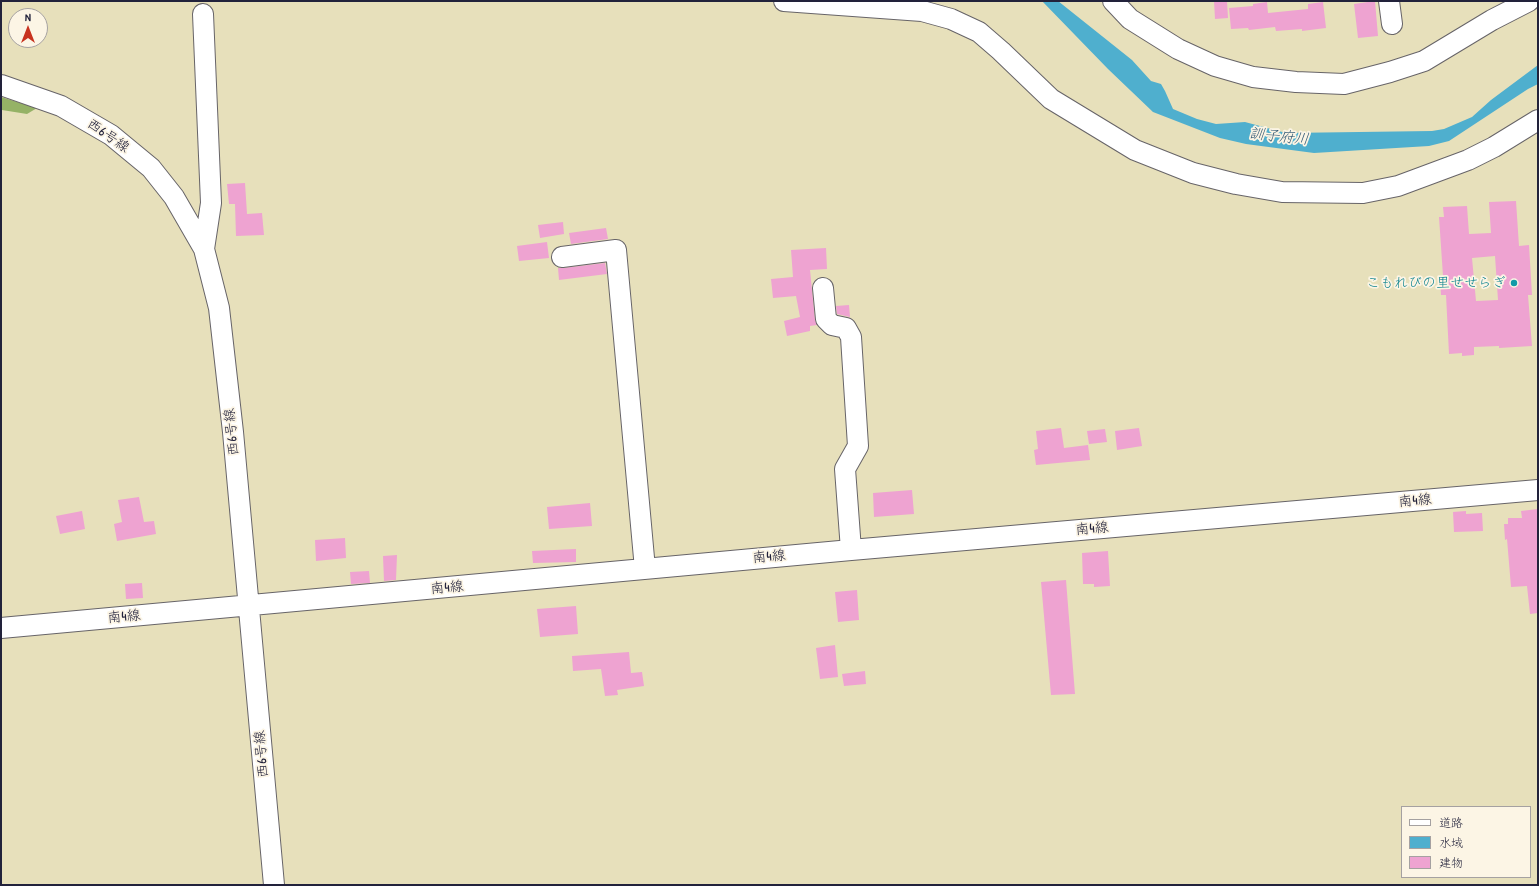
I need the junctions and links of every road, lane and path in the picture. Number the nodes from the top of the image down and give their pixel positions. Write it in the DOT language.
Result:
graph roads {
  1 [pos="784,1"];
  2 [pos="1113,1"];
  3 [pos="1390,1"];
  4 [pos="1529,1"];
  5 [pos="203,14"];
  6 [pos="1392,24"];
  7 [pos="1,85"];
  8 [pos="1538,120"];
  9 [pos="204,249"];
  10 [pos="562,257"];
  11 [pos="823,288"];
  12 [pos="1538,490"];
  13 [pos="851,550"];
  14 [pos="645,569"];
  15 [pos="248,606"];
  16 [pos="1,628"];
  17 [pos="274,885"];
  1 -- 8 [label="street"];
  2 -- 4 [label="street"];
  3 -- 6 [label="street"];
  5 -- 9 [label="street"];
  7 -- 9 [label="street, 西6号線"];
  9 -- 15 [label="street, 西6号線"];
  10 -- 14 [label="street"];
  11 -- 13 [label="street"];
  12 -- 13 [label="street, 南4線"];
  13 -- 14 [label="street, 南4線"];
  14 -- 15 [label="street, 南4線"];
  15 -- 16 [label="street, 南4線"];
  15 -- 17 [label="street, 西6号線"];
}
